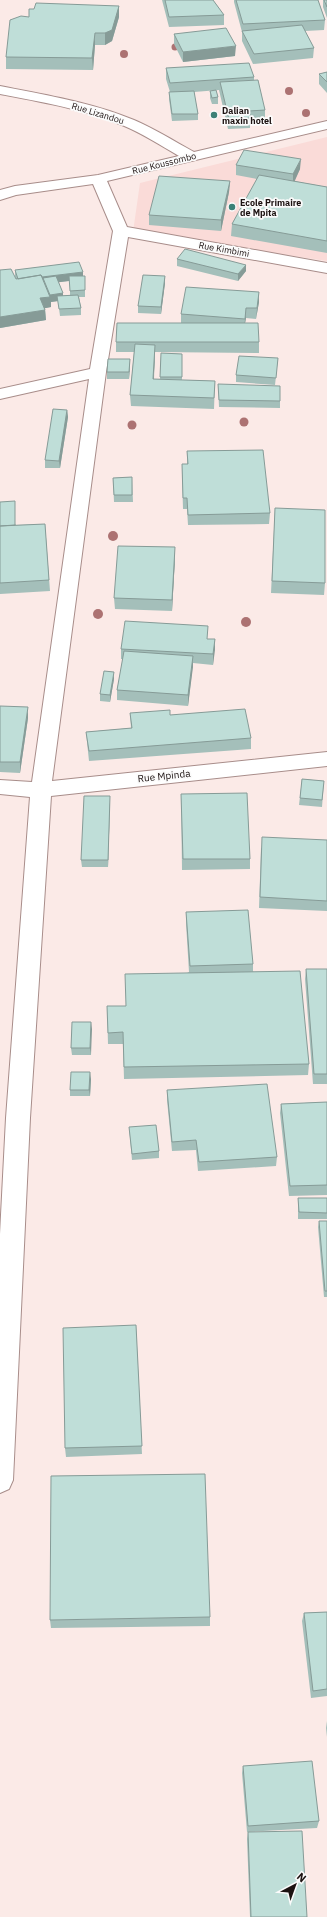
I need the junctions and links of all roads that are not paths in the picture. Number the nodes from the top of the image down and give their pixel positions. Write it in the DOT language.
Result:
graph roads {
  1 [pos="0,90"];
  2 [pos="327,125"];
  3 [pos="190,156"];
  4 [pos="98,179"];
  5 [pos="0,195"];
  6 [pos="121,231"];
  7 [pos="327,268"];
  8 [pos="98,372"];
  9 [pos="0,394"];
  10 [pos="327,758"];
  11 [pos="0,787"];
  12 [pos="41,790"];
  13 [pos="0,1480"];
  1 -- 3 [label="street, Rue Lizandou"];
  2 -- 3 [label="street, Rue Koussombo"];
  3 -- 4 [label="street, Rue Koussombo"];
  4 -- 5 [label="street, Rue Koussombo"];
  4 -- 6 [label="street"];
  6 -- 7 [label="street, Rue Kimbimi"];
  6 -- 8 [label="street"];
  8 -- 9 [label="street"];
  8 -- 12 [label="street"];
  10 -- 12 [label="street, Rue Mpinda"];
  11 -- 12 [label="street, Rue Mpinda"];
  12 -- 13 [label="street"];
}
